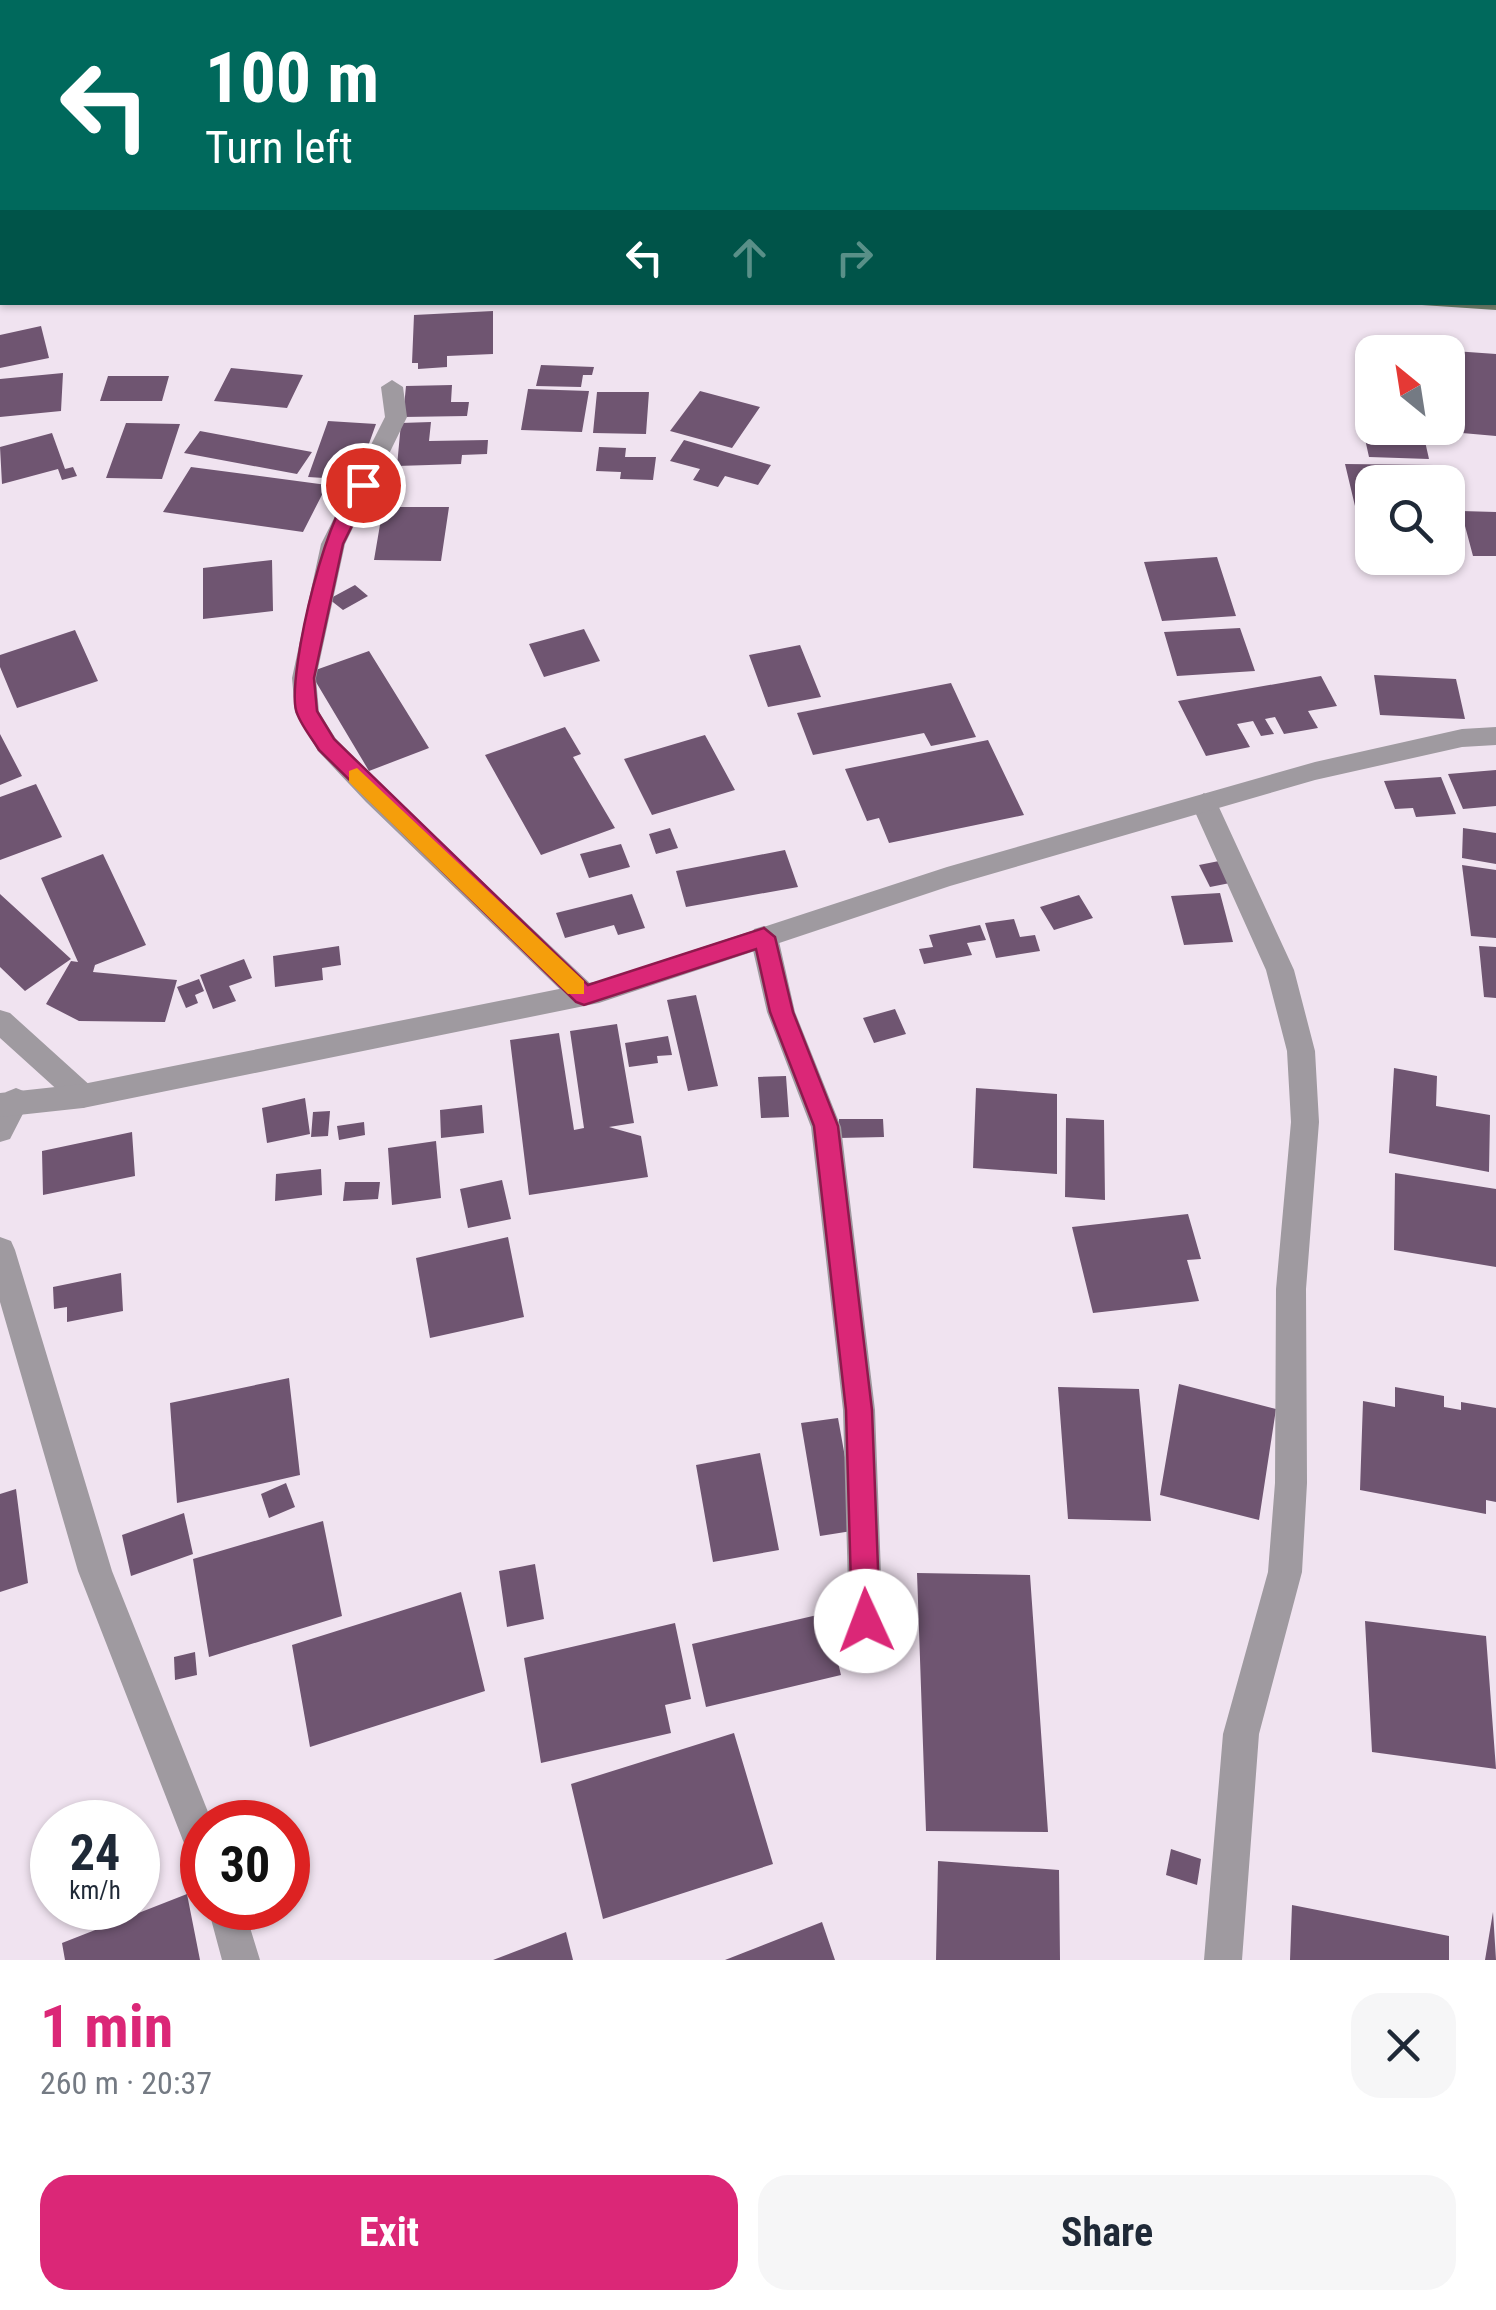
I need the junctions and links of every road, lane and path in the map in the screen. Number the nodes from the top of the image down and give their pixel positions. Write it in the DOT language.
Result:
graph roads {
  1 [pos="392,386"];
  2 [pos="1496,736"];
  3 [pos="1204,803"];
  4 [pos="764,937"];
  5 [pos="584,996"];
  6 [pos="0,1020"];
  7 [pos="83,1096"];
  8 [pos="8,1103"];
  9 [pos="0,1130"];
  10 [pos="0,1250"];
  11 [pos="868,1656"];
  12 [pos="185,1800"];
  13 [pos="232,1930"];
  14 [pos="241,1960"];
  15 [pos="1223,1960"];
  1 -- 5 [label="street"];
  2 -- 3 [label="street"];
  3 -- 4 [label="street"];
  3 -- 15 [label="street"];
  4 -- 5 [label="street"];
  4 -- 11 [label="street"];
  5 -- 7 [label="street"];
  6 -- 7 [label="street"];
  7 -- 8 [label="street"];
  8 -- 9 [label="street"];
  10 -- 12 [label="street"];
  13 -- 14 [label="street"];
}
